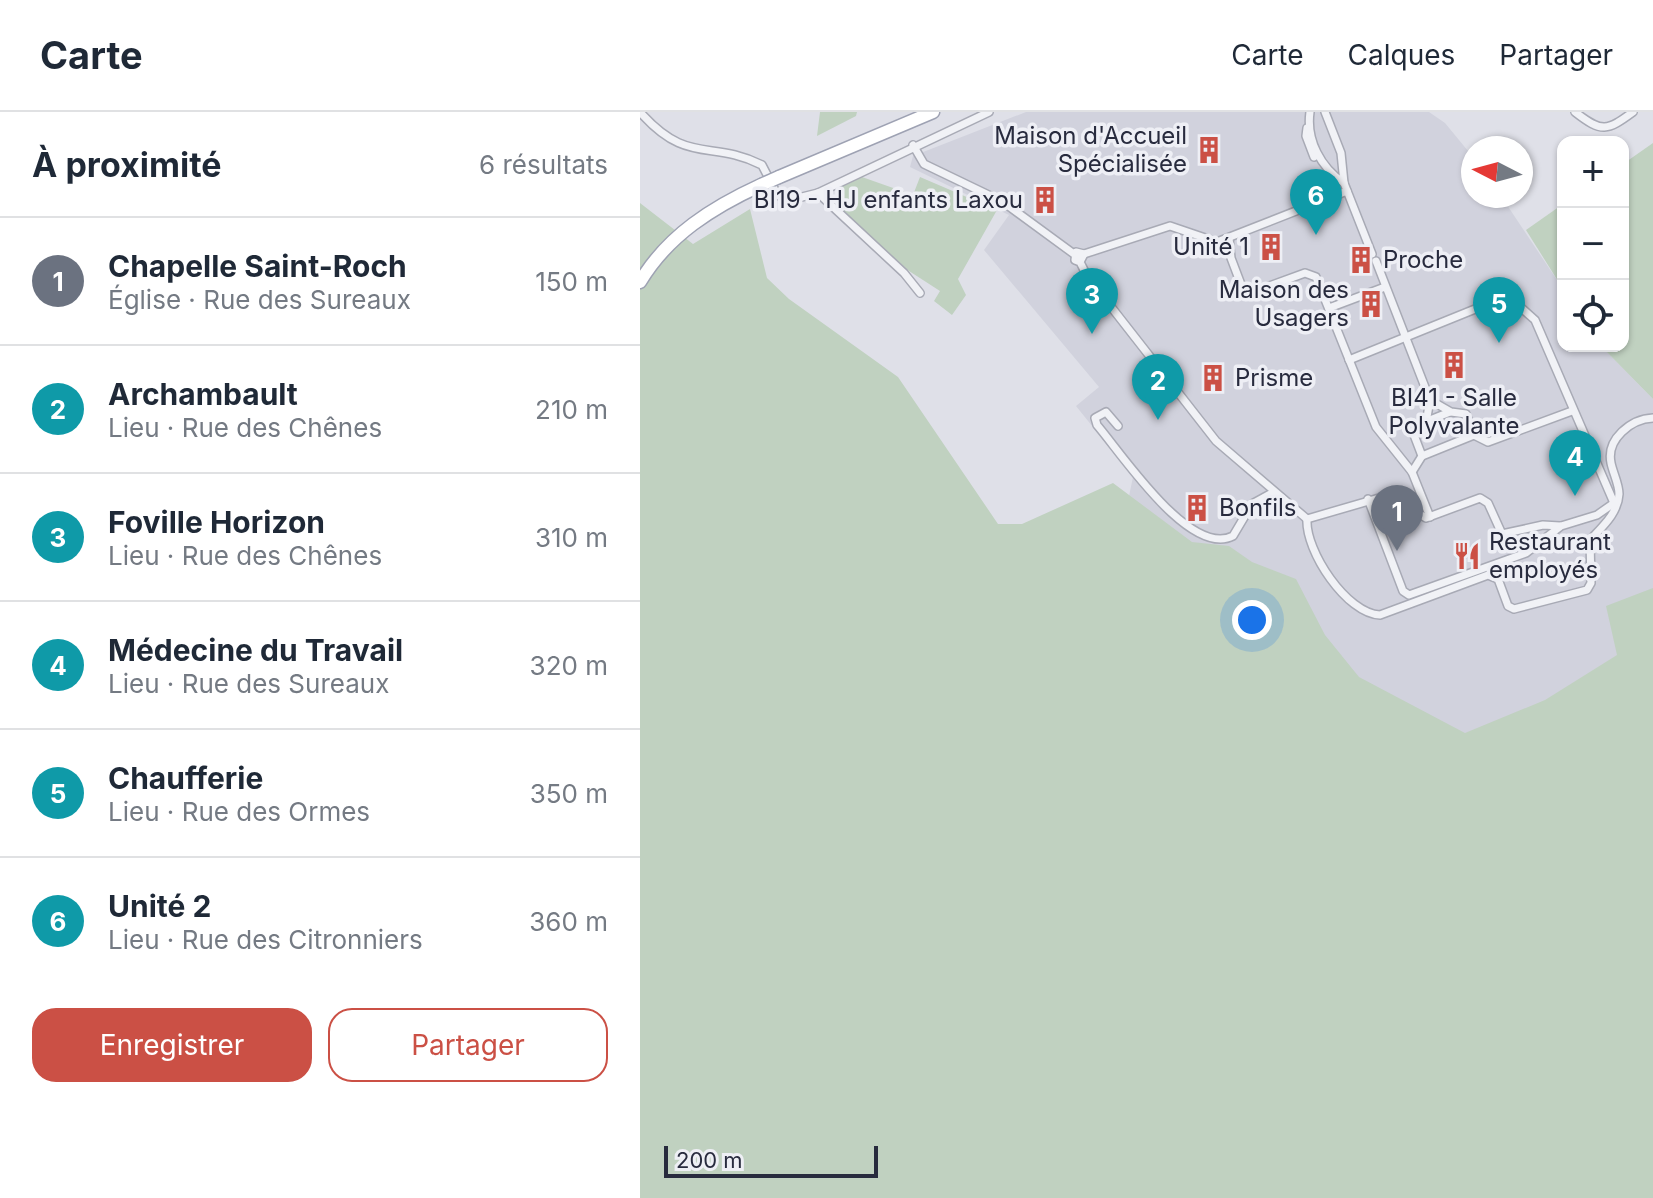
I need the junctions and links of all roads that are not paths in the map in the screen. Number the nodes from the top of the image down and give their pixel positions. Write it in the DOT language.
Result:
graph roads {
  1 [pos="640,112"];
  2 [pos="919,112"];
  3 [pos="933,112"];
  4 [pos="989,112"];
  5 [pos="1310,112"];
  6 [pos="1325,112"];
  7 [pos="1575,112"];
  8 [pos="1633,112"];
  9 [pos="913,145"];
  10 [pos="778,175"];
  11 [pos="760,182"];
  12 [pos="1346,187"];
  13 [pos="818,193"];
  14 [pos="1229,238"];
  15 [pos="1082,258"];
  16 [pos="640,270"];
  17 [pos="640,282"];
  18 [pos="1385,287"];
  19 [pos="920,293"];
  20 [pos="1329,308"];
  21 [pos="1405,337"];
  22 [pos="1349,360"];
  23 [pos="1430,400"];
  24 [pos="1572,411"];
  25 [pos="1451,412"];
  26 [pos="1653,418"];
  27 [pos="1423,423"];
  28 [pos="1118,426"];
  29 [pos="1474,435"];
  30 [pos="1422,456"];
  31 [pos="1409,469"];
  32 [pos="1274,492"];
  33 [pos="1368,499"];
  34 [pos="1614,503"];
  35 [pos="1430,517"];
  36 [pos="1307,519"];
  37 [pos="1561,526"];
  1 -- 13 [label="street"];
  2 -- 10 [label="main road"];
  3 -- 10 [label="main road"];
  4 -- 9 [label="street"];
  5 -- 12 [label="street"];
  6 -- 12 [label="street"];
  7 -- 8 [label="street"];
  9 -- 13 [label="street"];
  9 -- 15 [label="street"];
  10 -- 11 [label="main road"];
  11 -- 16 [label="main road"];
  11 -- 17 [label="main road"];
  12 -- 14 [label="street"];
  12 -- 18 [label="street"];
  13 -- 19 [label="street"];
  14 -- 15 [label="street"];
  14 -- 20 [label="street"];
  15 -- 32 [label="street"];
  18 -- 20 [label="street"];
  18 -- 21 [label="street"];
  20 -- 22 [label="street"];
  21 -- 22 [label="street"];
  21 -- 23 [label="street"];
  21 -- 24 [label="street"];
  22 -- 31 [label="street"];
  23 -- 25 [label="street"];
  23 -- 27 [label="street"];
  24 -- 29 [label="street"];
  24 -- 34 [label="street"];
  25 -- 27 [label="street"];
  25 -- 29 [label="street"];
  26 -- 34 [label="street"];
  27 -- 30 [label="street"];
  28 -- 32 [label="street"];
  29 -- 30 [label="street"];
  30 -- 31 [label="street"];
  31 -- 35 [label="street"];
  32 -- 36 [label="street"];
  33 -- 35 [label="street"];
  33 -- 36 [label="street"];
  33 -- 37 [label="street"];
  34 -- 36 [label="street"];
  34 -- 37 [label="street"];
  35 -- 37 [label="street"];
}
